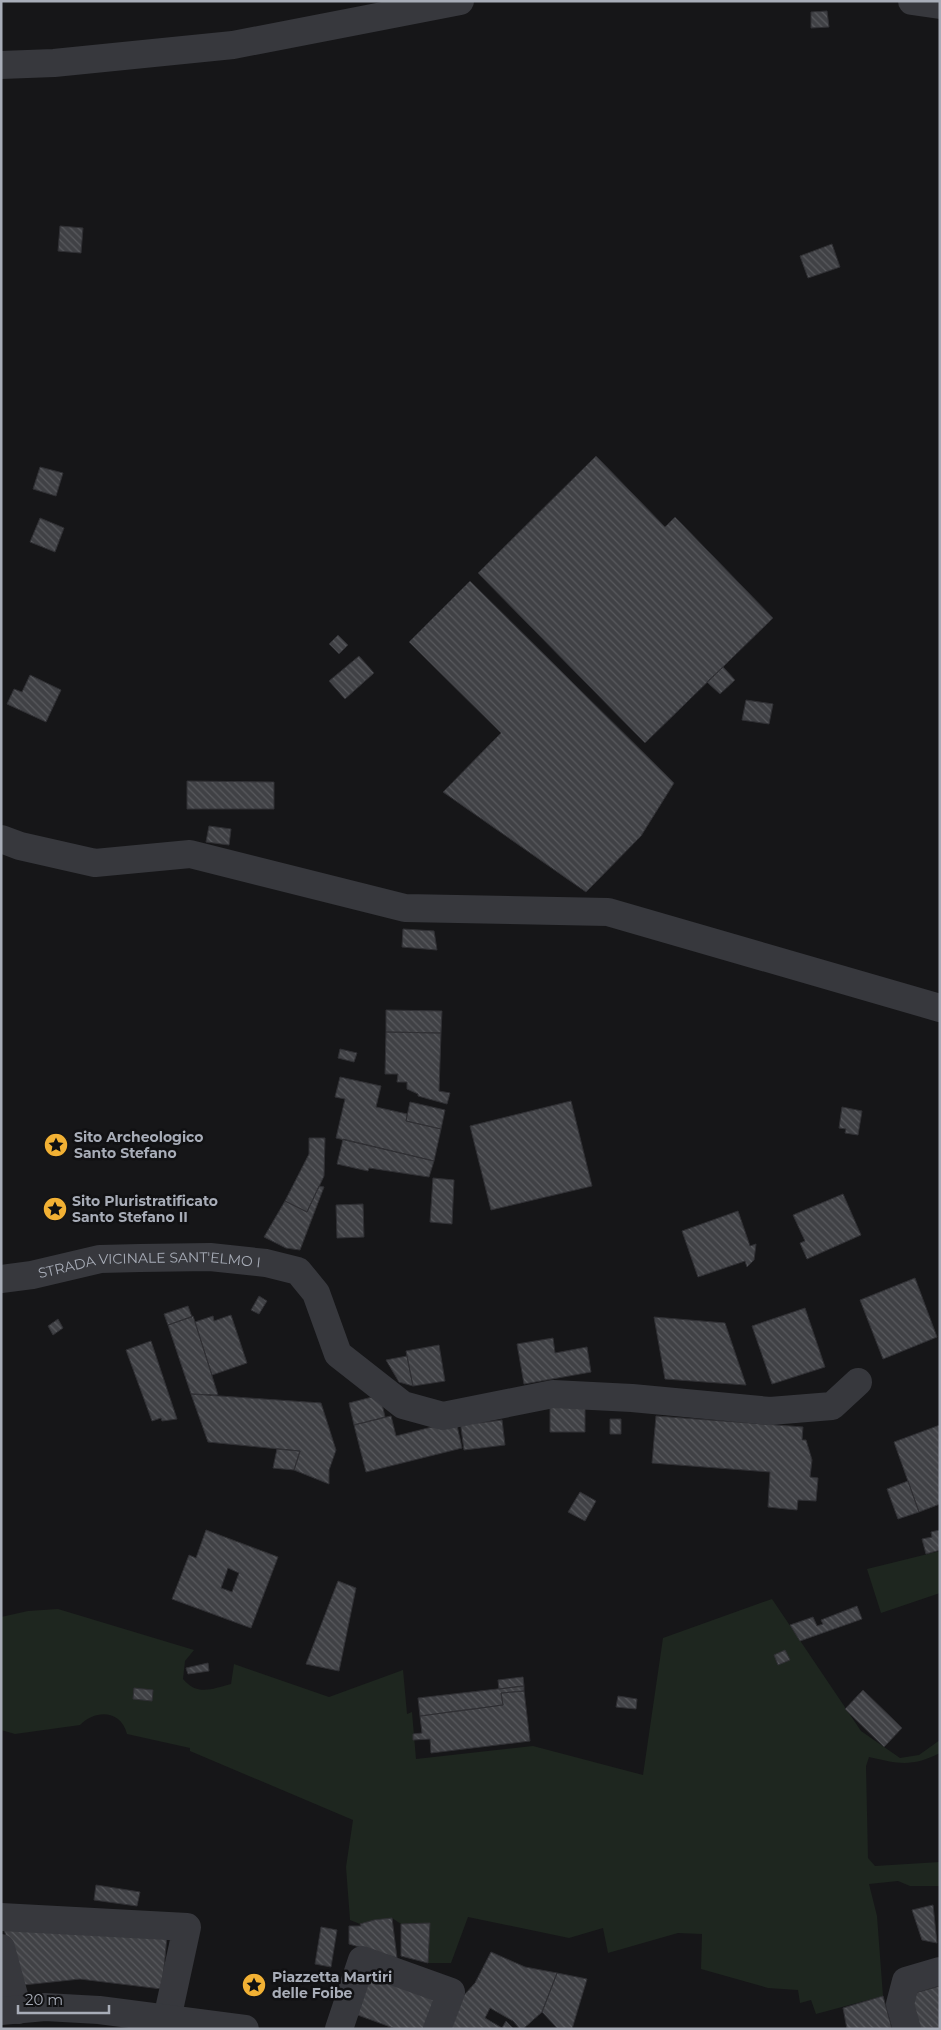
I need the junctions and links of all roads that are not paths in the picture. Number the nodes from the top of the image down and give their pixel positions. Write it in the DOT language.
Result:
graph roads {
  1 [pos="460,1"];
  2 [pos="912,1"];
  3 [pos="940,5"];
  4 [pos="1,65"];
  5 [pos="1,839"];
  6 [pos="940,1008"];
  7 [pos="1,1279"];
  8 [pos="858,1382"];
  9 [pos="1,1917"];
  10 [pos="1,1948"];
  11 [pos="940,1971"];
  12 [pos="10,2010"];
  13 [pos="101,2019"];
  14 [pos="167,2019"];
  15 [pos="245,2029"];
  16 [pos="339,2029"];
  17 [pos="437,2029"];
  18 [pos="907,2029"];
  1 -- 4 [label="street"];
  2 -- 3 [label="street"];
  5 -- 6 [label="street"];
  7 -- 8 [label="street, STRADA VICINALE SANT'ELMO I"];
  9 -- 14 [label="street"];
  10 -- 12 [label="street"];
  11 -- 18 [label="street"];
  12 -- 13 [label="street"];
  13 -- 14 [label="street"];
  14 -- 15 [label="street"];
  16 -- 17 [label="street"];
}
